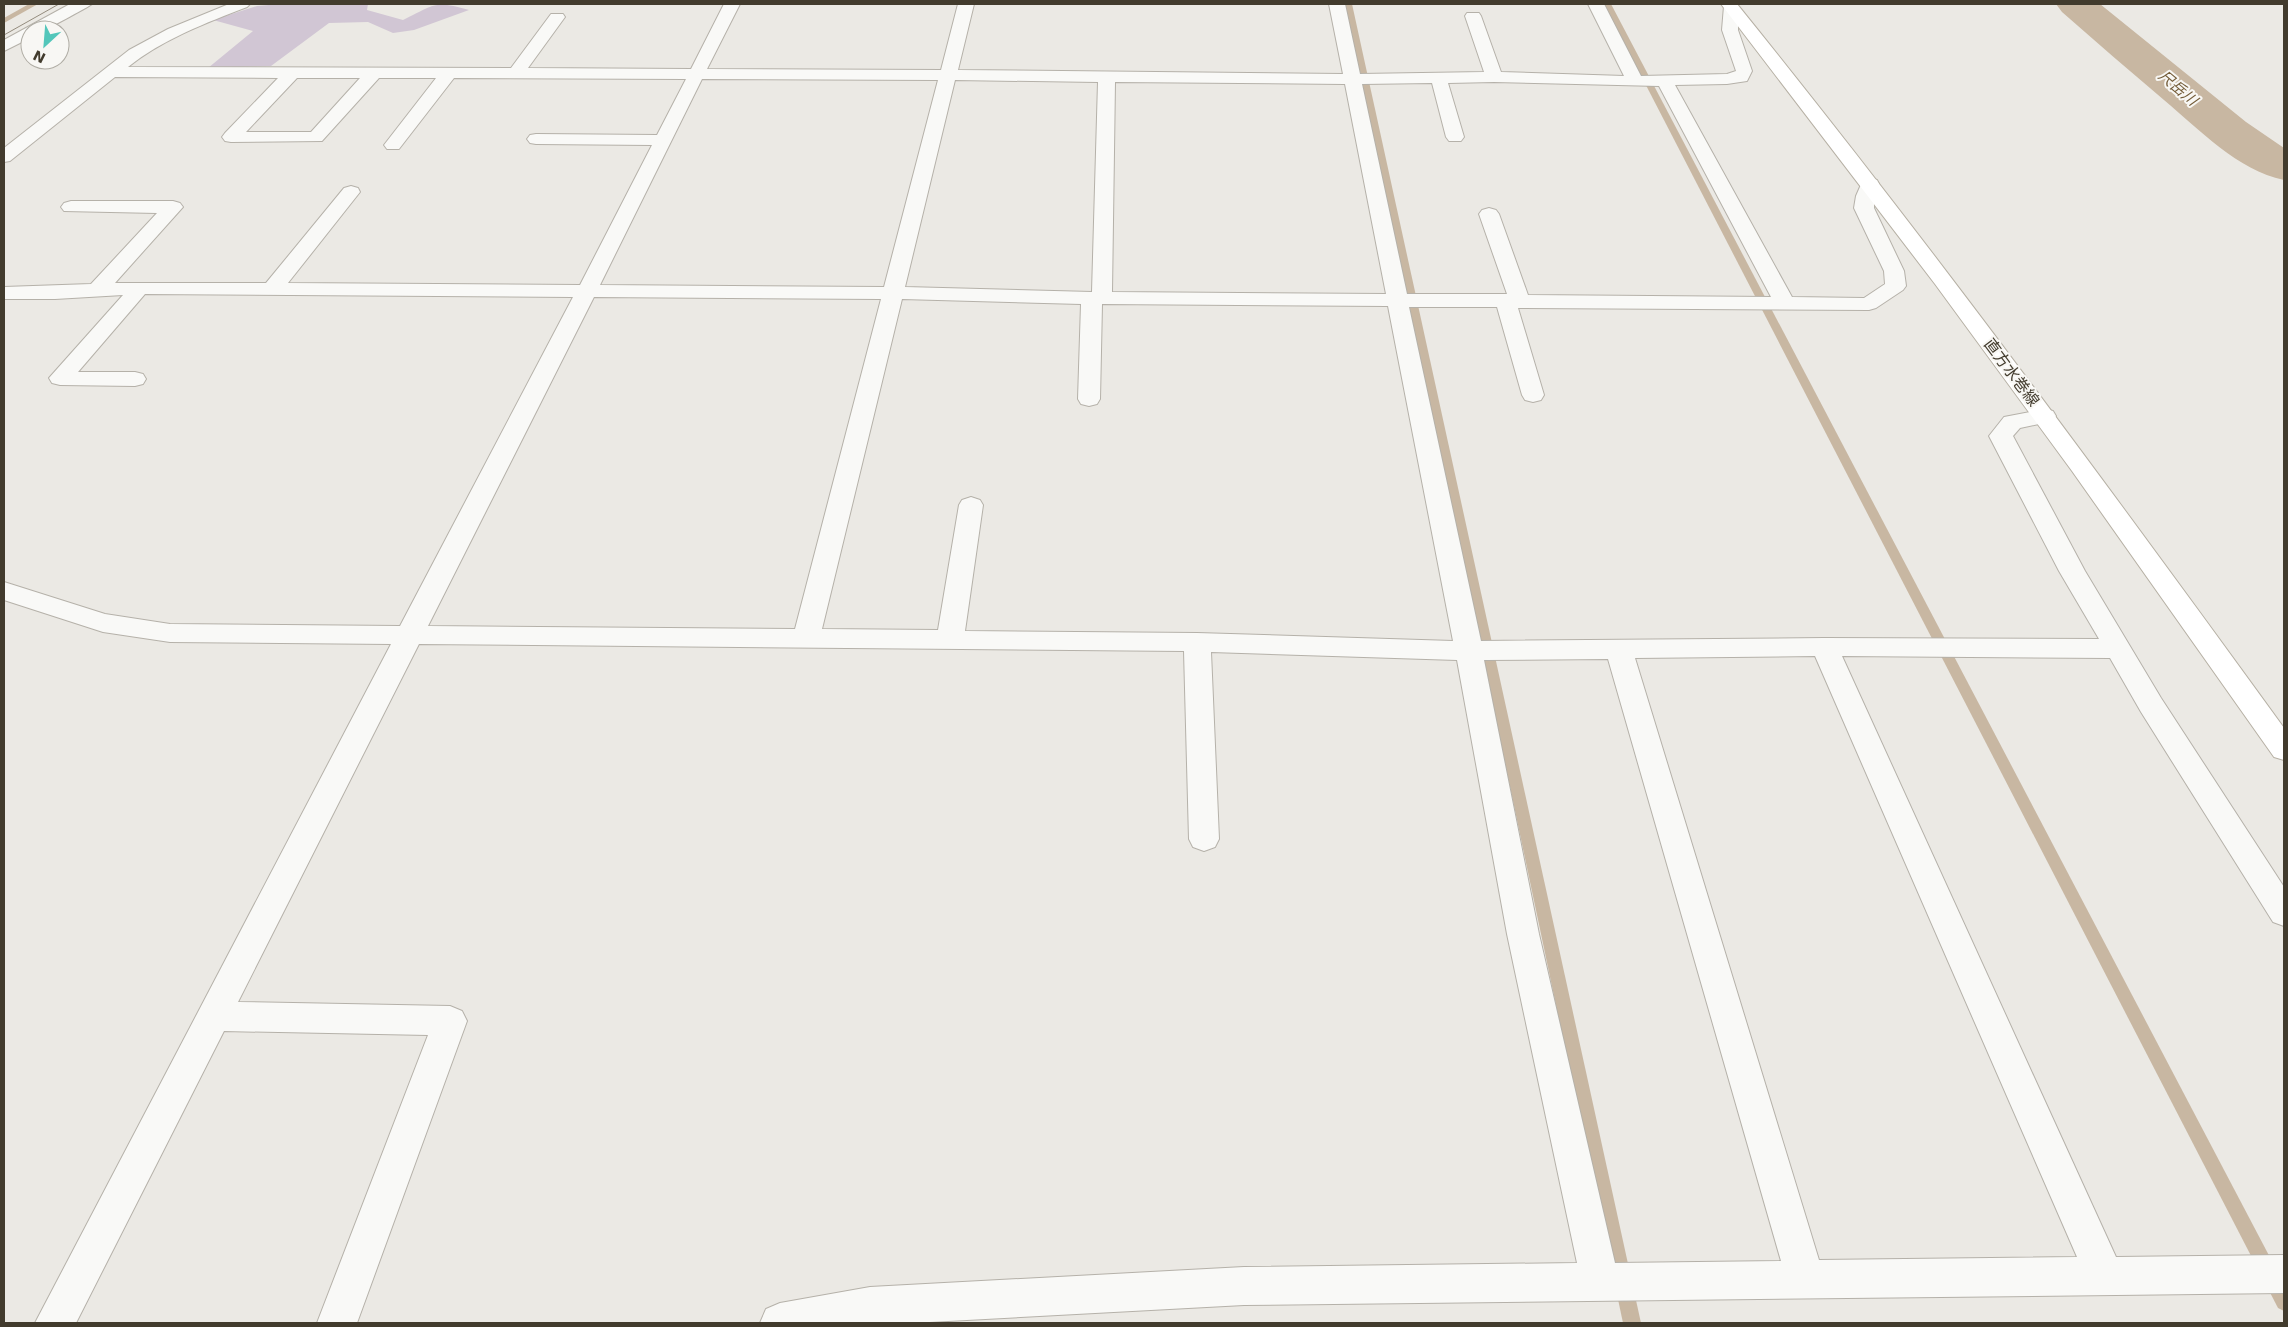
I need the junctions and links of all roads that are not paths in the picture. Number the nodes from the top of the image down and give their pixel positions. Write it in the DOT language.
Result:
graph roads {
  1 [pos="84,4"];
  2 [pos="242,4"];
  3 [pos="732,4"];
  4 [pos="966,4"];
  5 [pos="1337,4"];
  6 [pos="1596,4"];
  7 [pos="1730,5"];
  8 [pos="557,16"];
  9 [pos="1473,16"];
  10 [pos="50,20"];
  11 [pos="20,37"];
  12 [pos="4,46"];
  13 [pos="112,72"];
  14 [pos="293,72"];
  15 [pos="374,73"];
  16 [pos="449,73"];
  17 [pos="516,73"];
  18 [pos="696,74"];
  19 [pos="949,75"];
  20 [pos="1107,77"];
  21 [pos="1494,77"];
  22 [pos="1360,79"];
  23 [pos="1439,79"];
  24 [pos="1648,81"];
  25 [pos="1455,137"];
  26 [pos="536,139"];
  27 [pos="662,140"];
  28 [pos="393,145"];
  29 [pos="4,157"];
  30 [pos="1870,184"];
  31 [pos="351,192"];
  32 [pos="72,207"];
  33 [pos="1489,214"];
  34 [pos="139,288"];
  35 [pos="272,289"];
  36 [pos="96,291"];
  37 [pos="587,291"];
  38 [pos="4,293"];
  39 [pos="895,293"];
  40 [pos="1097,298"];
  41 [pos="1512,300"];
  42 [pos="1408,301"];
  43 [pos="1771,303"];
  44 [pos="135,379"];
  45 [pos="1533,395"];
  46 [pos="1089,399"];
  47 [pos="2045,416"];
  48 [pos="971,505"];
  49 [pos="4,591"];
  50 [pos="409,634"];
  51 [pos="806,638"];
  52 [pos="950,639"];
  53 [pos="1197,642"];
  54 [pos="1824,647"];
  55 [pos="2120,649"];
  56 [pos="1619,650"];
  57 [pos="1484,651"];
  58 [pos="2284,749"];
  59 [pos="1204,839"];
  60 [pos="2284,913"];
  61 [pos="213,1016"];
  62 [pos="2267,1274"];
  63 [pos="2105,1276"];
  64 [pos="1806,1280"];
  65 [pos="1622,1282"];
  66 [pos="55,1323"];
  67 [pos="337,1323"];
  68 [pos="780,1323"];
  1 -- 10 [label="street"];
  2 -- 13 [label="street"];
  3 -- 18 [label="street"];
  4 -- 19 [label="street"];
  5 -- 22 [label="street"];
  6 -- 24 [label="street"];
  7 -- 24 [label="street"];
  7 -- 30 [label="main road, 直方水巻線"];
  8 -- 17 [label="street"];
  9 -- 21 [label="street"];
  11 -- 12 [label="street"];
  13 -- 14 [label="street"];
  13 -- 29 [label="street"];
  14 -- 15 [label="street"];
  14 -- 15 [label="street"];
  15 -- 16 [label="street"];
  16 -- 17 [label="street"];
  16 -- 28 [label="street"];
  17 -- 18 [label="street"];
  18 -- 19 [label="street"];
  18 -- 27 [label="street"];
  19 -- 20 [label="street"];
  19 -- 39 [label="street"];
  20 -- 22 [label="street"];
  20 -- 40 [label="street"];
  21 -- 23 [label="street"];
  21 -- 24 [label="street"];
  22 -- 23 [label="street"];
  22 -- 42 [label="street"];
  23 -- 25 [label="street"];
  24 -- 43 [label="street"];
  26 -- 27 [label="street"];
  27 -- 37 [label="street"];
  30 -- 43 [label="street"];
  30 -- 47 [label="main road, 直方水巻線"];
  31 -- 35 [label="street"];
  32 -- 36 [label="street"];
  33 -- 41 [label="street"];
  34 -- 35 [label="street"];
  34 -- 36 [label="street"];
  34 -- 44 [label="street"];
  35 -- 37 [label="street"];
  36 -- 38 [label="street"];
  37 -- 39 [label="street"];
  37 -- 50 [label="street"];
  39 -- 40 [label="street"];
  39 -- 51 [label="street"];
  40 -- 42 [label="street"];
  40 -- 46 [label="street"];
  41 -- 42 [label="street"];
  41 -- 43 [label="street"];
  41 -- 45 [label="street"];
  42 -- 57 [label="street"];
  47 -- 55 [label="street"];
  47 -- 58 [label="main road, 直方水巻線"];
  48 -- 52 [label="street"];
  49 -- 50 [label="street"];
  50 -- 51 [label="street"];
  50 -- 61 [label="street"];
  51 -- 52 [label="street"];
  52 -- 53 [label="street"];
  53 -- 57 [label="street"];
  53 -- 59 [label="street"];
  54 -- 55 [label="street"];
  54 -- 56 [label="street"];
  54 -- 63 [label="street"];
  55 -- 60 [label="street"];
  56 -- 57 [label="street"];
  56 -- 64 [label="street"];
  57 -- 65 [label="street"];
  61 -- 66 [label="street"];
  61 -- 67 [label="street"];
  62 -- 63 [label="street"];
  63 -- 64 [label="street"];
  64 -- 65 [label="street"];
  65 -- 68 [label="street"];
}
